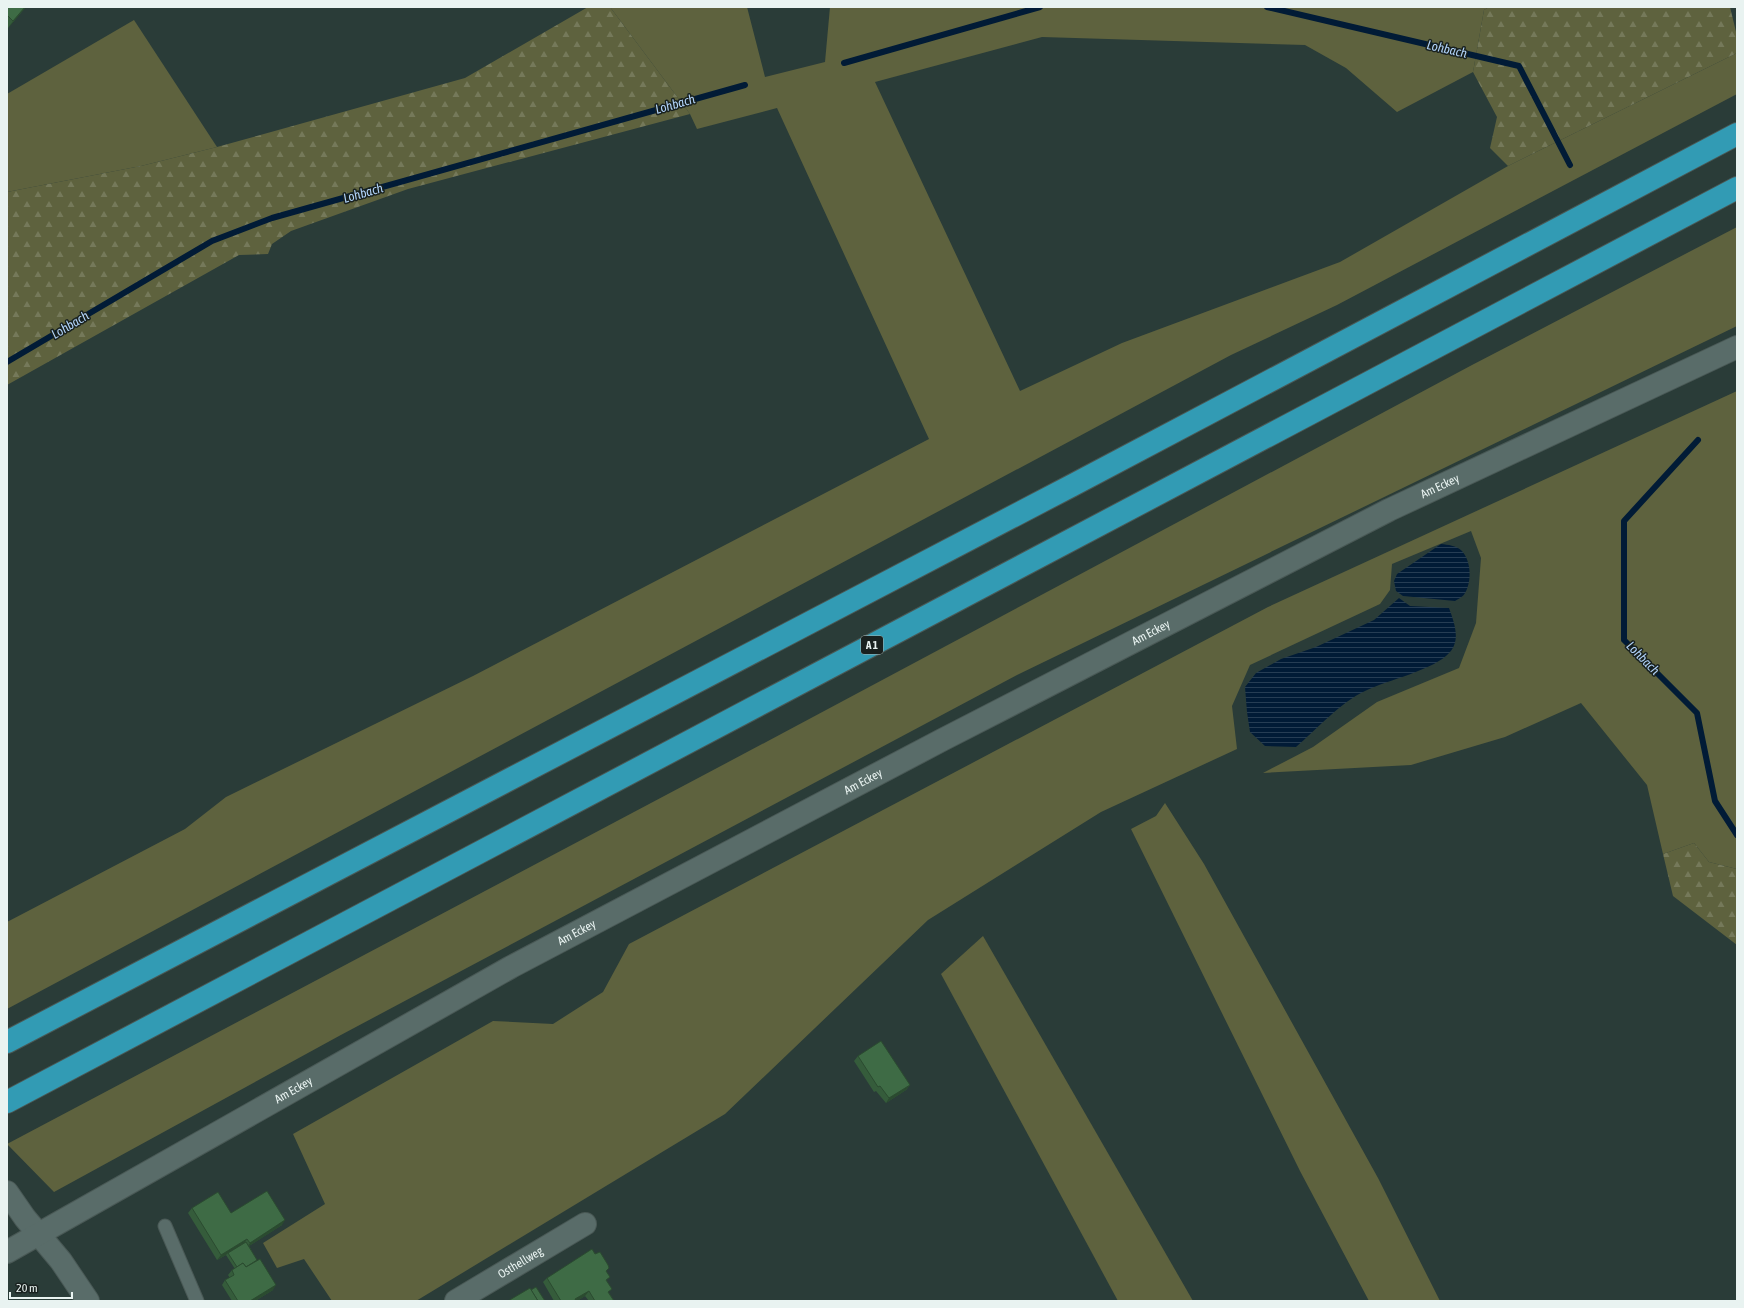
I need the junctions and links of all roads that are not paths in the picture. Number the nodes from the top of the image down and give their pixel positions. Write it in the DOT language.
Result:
graph roads {
  1 [pos="1737,134"];
  2 [pos="1737,188"];
  3 [pos="1737,347"];
  4 [pos="7,1042"];
  5 [pos="7,1102"];
  6 [pos="7,1192"];
  7 [pos="585,1224"];
  8 [pos="165,1226"];
  9 [pos="38,1233"];
  10 [pos="7,1252"];
  11 [pos="88,1301"];
  12 [pos="197,1301"];
  13 [pos="456,1301"];
  1 -- 4 [label="highway"];
  2 -- 5 [label="highway, A 1"];
  3 -- 9 [label="street, Am Eckey"];
  6 -- 9 [label="street"];
  7 -- 13 [label="street, Osthellweg"];
  8 -- 12 [label="lane"];
  9 -- 10 [label="street, Am Eckey"];
  9 -- 11 [label="street"];
}
